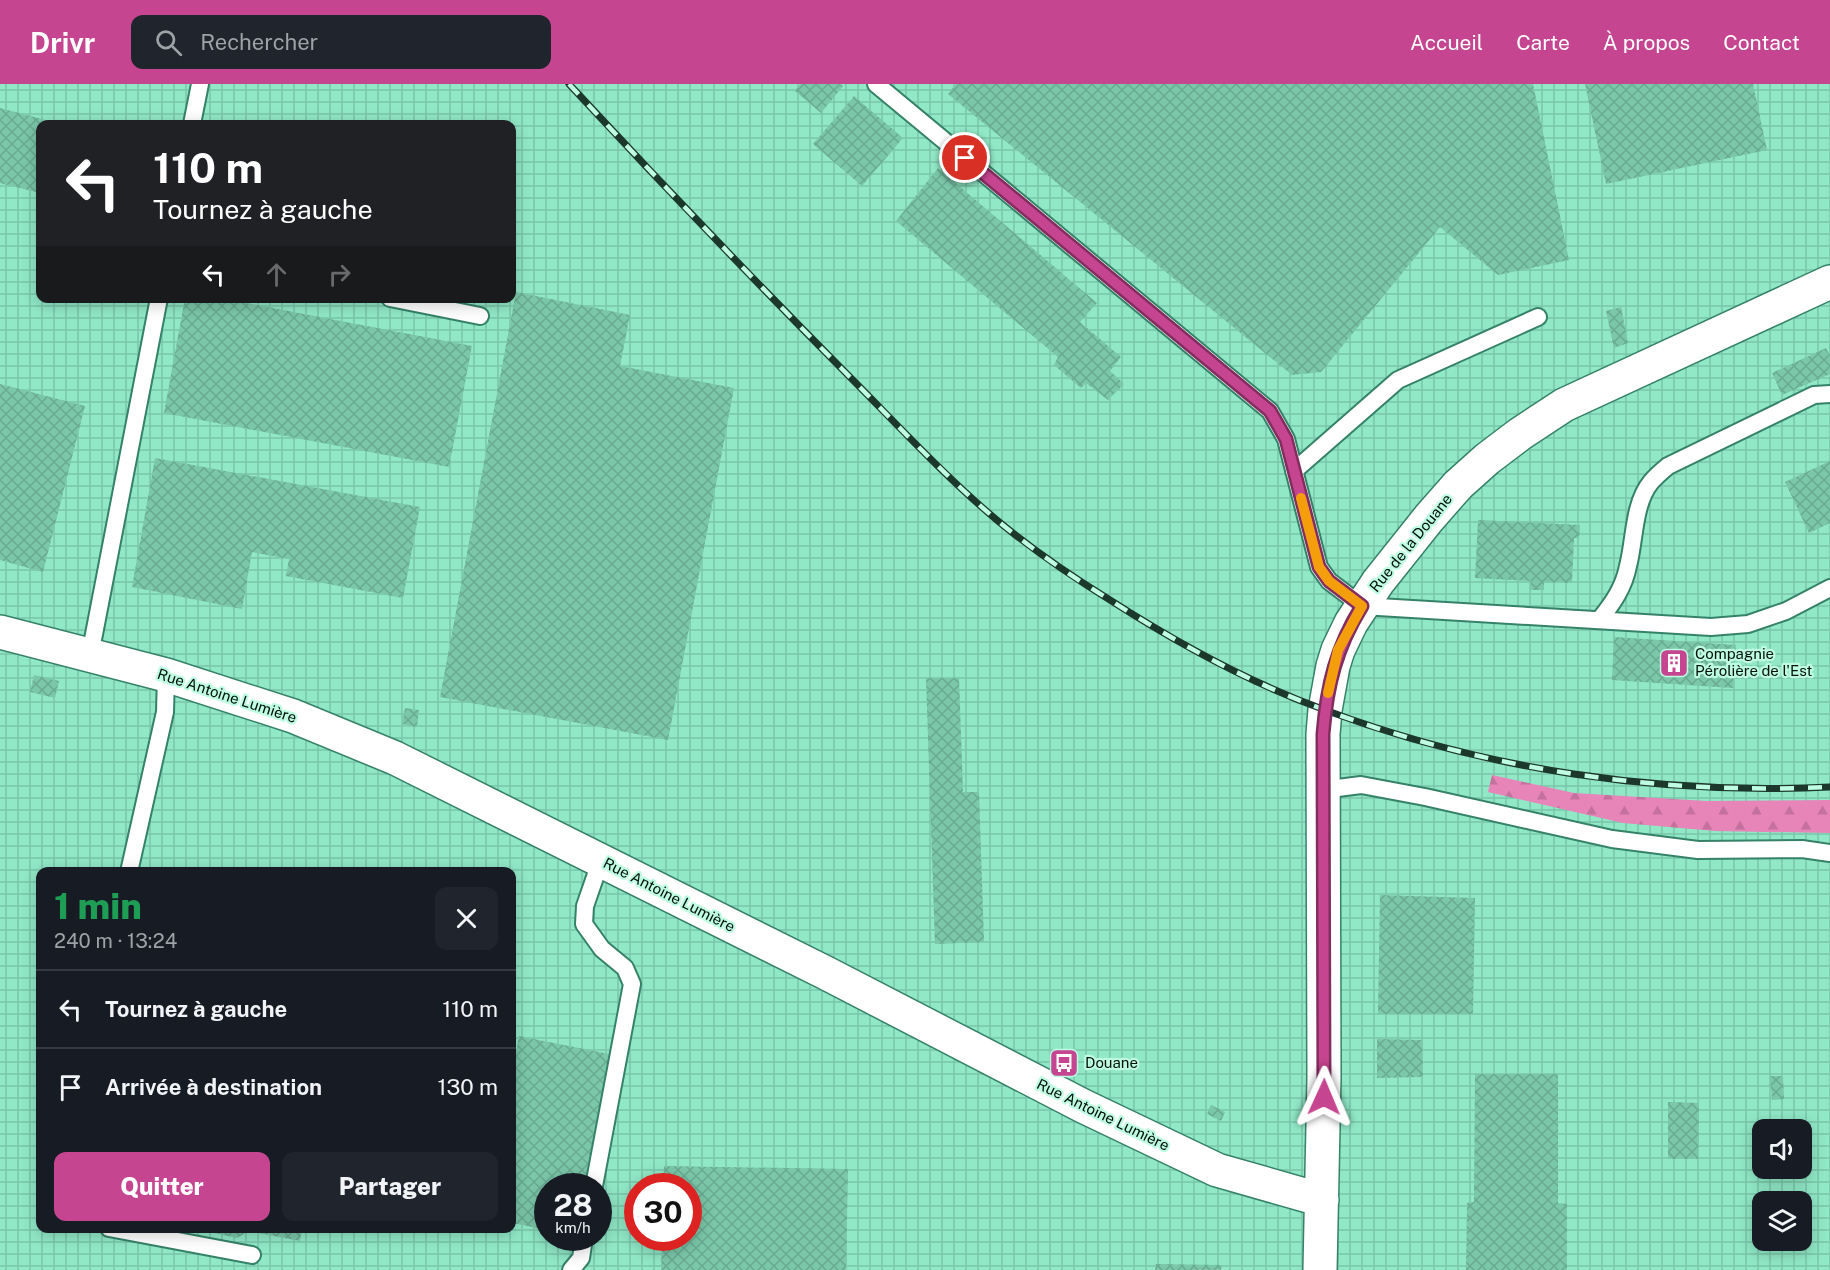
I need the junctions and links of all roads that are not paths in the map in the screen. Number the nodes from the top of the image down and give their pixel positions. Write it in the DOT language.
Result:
graph roads {
  1 [pos="200,84"];
  2 [pos="876,84"];
  3 [pos="193,120"];
  4 [pos="1830,282"];
  5 [pos="158,303"];
  6 [pos="415,303"];
  7 [pos="480,316"];
  8 [pos="1538,317"];
  9 [pos="1830,394"];
  10 [pos="1294,471"];
  11 [pos="1830,588"];
  12 [pos="1362,606"];
  13 [pos="1600,619"];
  14 [pos="0,632"];
  15 [pos="90,655"];
  16 [pos="166,675"];
  17 [pos="1322,790"];
  18 [pos="1830,853"];
  19 [pos="601,861"];
  20 [pos="130,867"];
  21 [pos="596,1173"];
  22 [pos="1322,1200"];
  23 [pos="135,1233"];
  24 [pos="581,1251"];
  25 [pos="252,1255"];
  26 [pos="571,1270"];
  27 [pos="1320,1270"];
  1 -- 3 [label="lane"];
  2 -- 10 [label="lane"];
  4 -- 12 [label="street, Rue de la Douane"];
  5 -- 15 [label="lane"];
  6 -- 7 [label="lane"];
  8 -- 10 [label="lane"];
  9 -- 13 [label="lane"];
  10 -- 12 [label="lane"];
  11 -- 13 [label="lane"];
  12 -- 13 [label="lane"];
  12 -- 17 [label="street, Rue de la Douane"];
  14 -- 15 [label="street, Rue Antoine Lumière"];
  15 -- 16 [label="street, Rue Antoine Lumière"];
  16 -- 19 [label="street, Rue Antoine Lumière"];
  16 -- 20 [label="lane"];
  17 -- 18 [label="lane"];
  17 -- 22 [label="street, Rue de la Douane"];
  19 -- 21 [label="lane"];
  19 -- 22 [label="street, Rue Antoine Lumière"];
  22 -- 27 [label="street, Rue de la Douane"];
  23 -- 25 [label="lane"];
  24 -- 26 [label="lane"];
}
